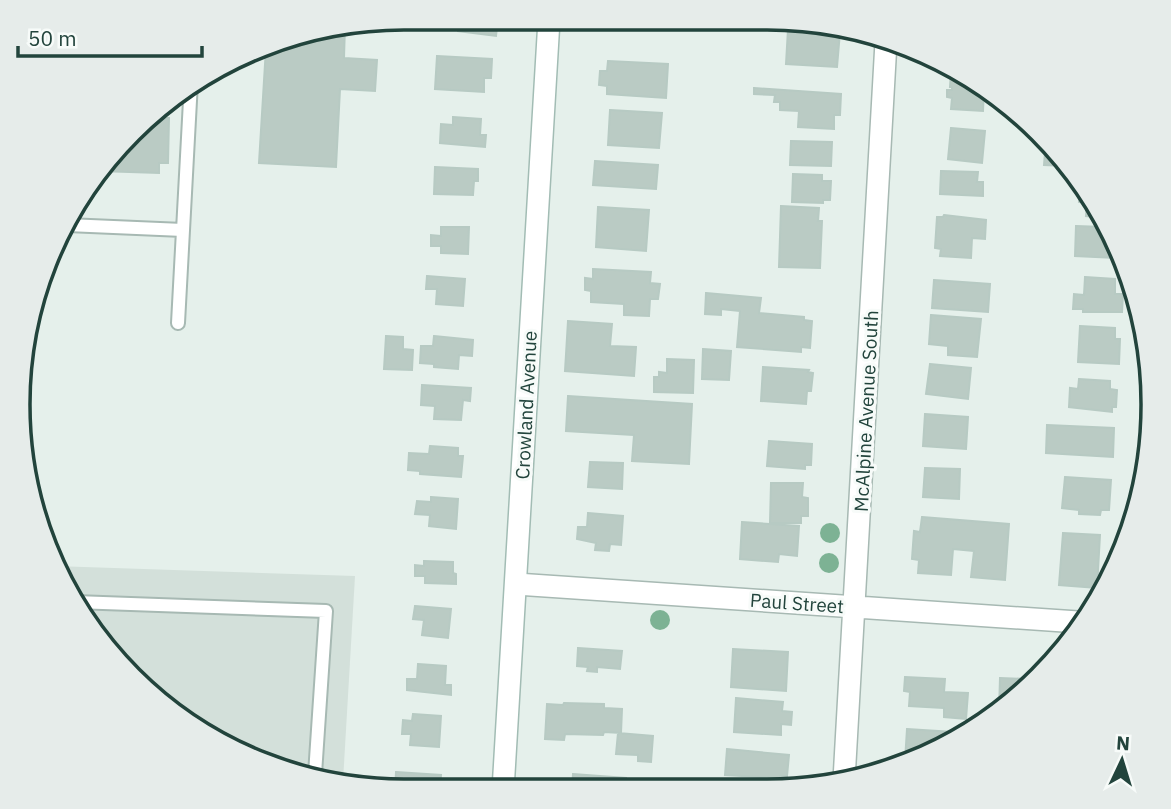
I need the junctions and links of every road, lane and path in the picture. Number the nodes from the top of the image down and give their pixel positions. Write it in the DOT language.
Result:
graph roads {
  1 [pos="548,30"];
  2 [pos="886,50"];
  3 [pos="190,97"];
  4 [pos="75,225"];
  5 [pos="183,230"];
  6 [pos="178,323"];
  7 [pos="516,584"];
  8 [pos="86,602"];
  9 [pos="855,607"];
  10 [pos="1072,622"];
  11 [pos="315,768"];
  12 [pos="845,771"];
  13 [pos="504,779"];
  1 -- 7 [label="street, Crowland Avenue"];
  2 -- 9 [label="street, McAlpine Avenue South"];
  3 -- 5 [label="lane"];
  4 -- 5 [label="lane"];
  5 -- 6 [label="lane"];
  7 -- 9 [label="street, Paul Street"];
  7 -- 13 [label="street, Crowland Avenue"];
  8 -- 11 [label="lane"];
  9 -- 10 [label="street, Paul Street"];
  9 -- 12 [label="street, McAlpine Avenue South"];
}
